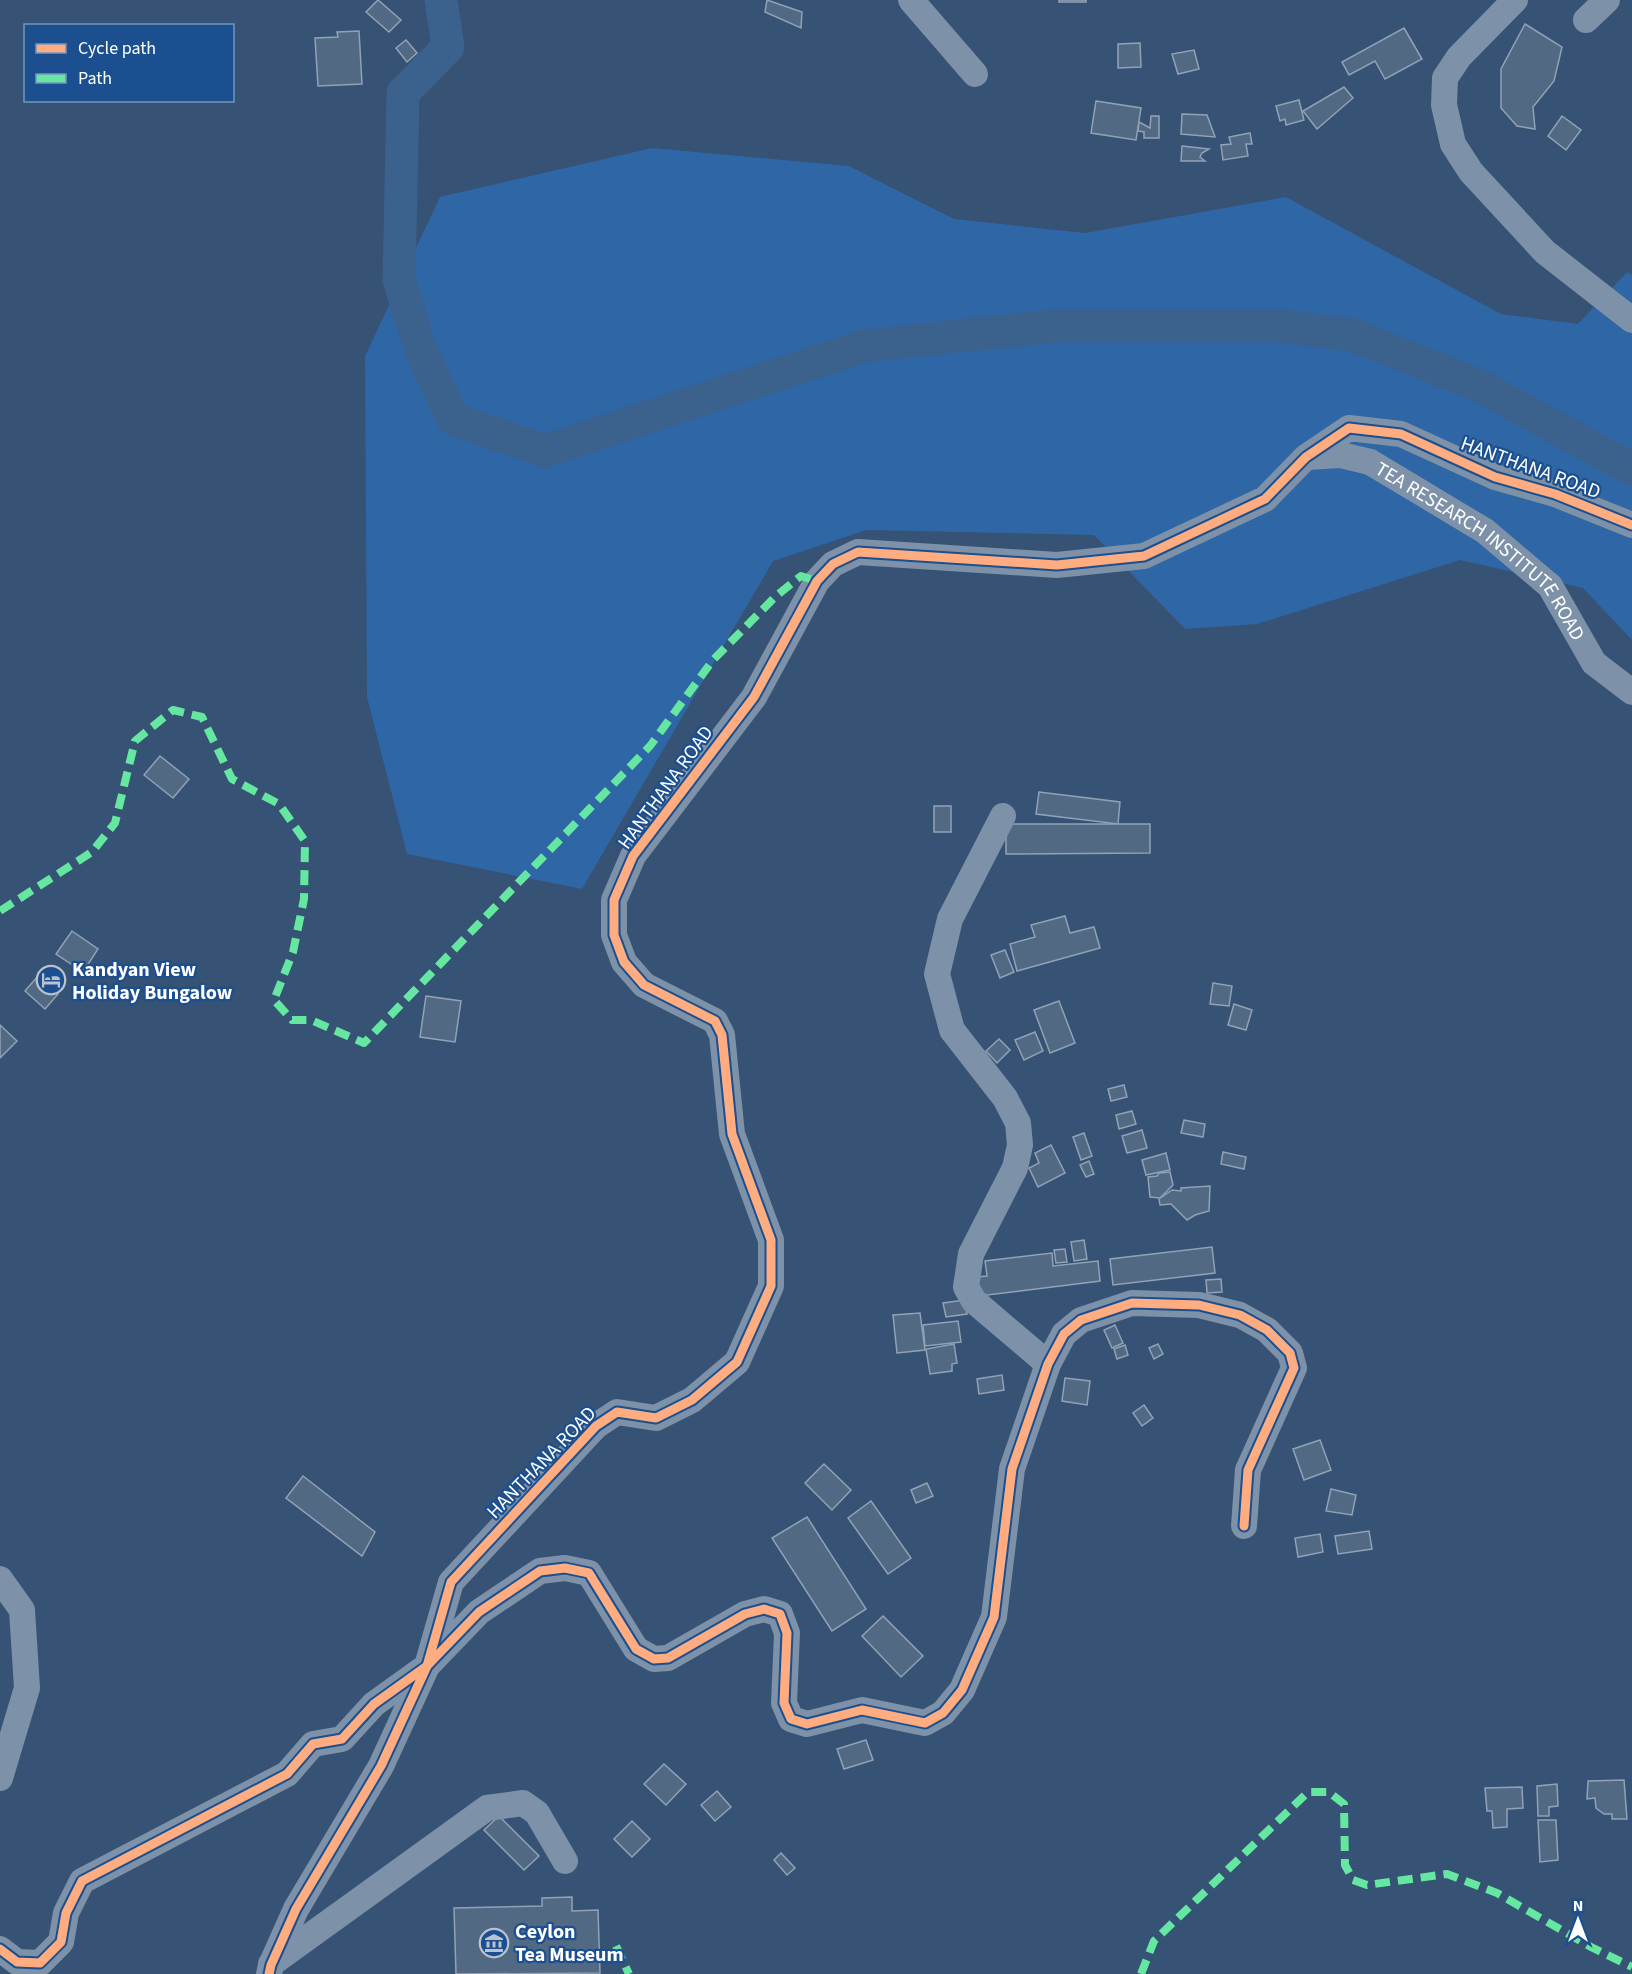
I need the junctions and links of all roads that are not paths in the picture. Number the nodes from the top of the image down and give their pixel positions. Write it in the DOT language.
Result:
graph roads {
  1 [pos="911,0"];
  2 [pos="1515,0"];
  3 [pos="1608,0"];
  4 [pos="1586,20"];
  5 [pos="975,74"];
  6 [pos="1632,320"];
  7 [pos="1306,458"];
  8 [pos="1632,525"];
  9 [pos="1632,692"];
  10 [pos="1003,816"];
  11 [pos="1048,1364"];
  12 [pos="1245,1526"];
  13 [pos="0,1579"];
  14 [pos="427,1666"];
  15 [pos="0,1778"];
  16 [pos="565,1861"];
  17 [pos="0,1949"];
  18 [pos="270,1969"];
  1 -- 5 [label="street"];
  2 -- 6 [label="street"];
  3 -- 4 [label="street"];
  7 -- 8 [label="street, HANTHANA ROAD"];
  7 -- 9 [label="street, TEA RESEARCH INSTITUTE ROAD"];
  7 -- 14 [label="street, HANTHANA ROAD"];
  10 -- 11 [label="street"];
  11 -- 12 [label="street"];
  11 -- 14 [label="street"];
  13 -- 15 [label="street"];
  14 -- 17 [label="street"];
  14 -- 18 [label="street, HANTHANA ROAD"];
  16 -- 18 [label="street"];
}
